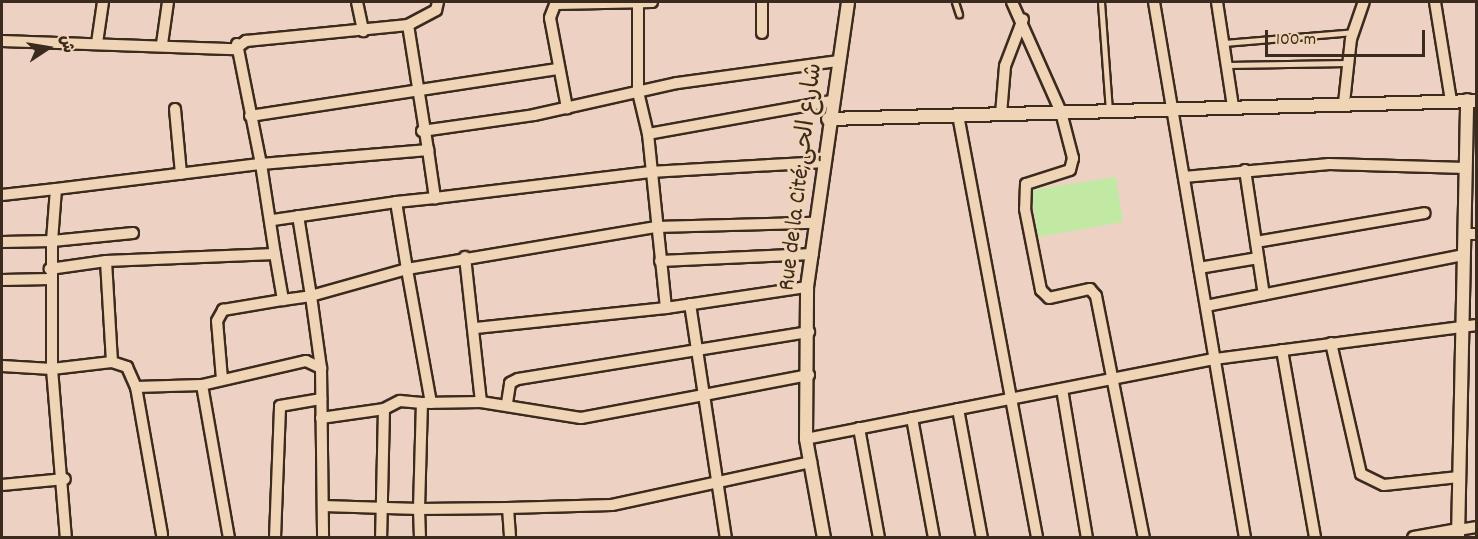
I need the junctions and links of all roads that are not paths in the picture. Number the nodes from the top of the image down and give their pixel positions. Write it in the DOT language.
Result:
graph roads {
  1 [pos="103,2"];
  2 [pos="168,2"];
  3 [pos="357,2"];
  4 [pos="438,2"];
  5 [pos="652,2"];
  6 [pos="762,2"];
  7 [pos="848,2"];
  8 [pos="955,2"];
  9 [pos="1012,2"];
  10 [pos="1101,2"];
  11 [pos="1154,2"];
  12 [pos="1217,2"];
  13 [pos="1364,2"];
  14 [pos="1435,2"];
  15 [pos="556,3"];
  16 [pos="638,3"];
  17 [pos="959,14"];
  18 [pos="1023,19"];
  19 [pos="408,25"];
  20 [pos="363,31"];
  21 [pos="1354,32"];
  22 [pos="762,33"];
  23 [pos="2,41"];
  24 [pos="97,43"];
  25 [pos="162,44"];
  26 [pos="237,44"];
  27 [pos="1224,44"];
  28 [pos="837,61"];
  29 [pos="1347,63"];
  30 [pos="1228,65"];
  31 [pos="557,69"];
  32 [pos="417,89"];
  33 [pos="638,92"];
  34 [pos="1472,100"];
  35 [pos="832,101"];
  36 [pos="1451,101"];
  37 [pos="1344,104"];
  38 [pos="1233,106"];
  39 [pos="567,108"];
  40 [pos="1172,108"];
  41 [pos="175,109"];
  42 [pos="1109,110"];
  43 [pos="1060,112"];
  44 [pos="1001,114"];
  45 [pos="958,115"];
  46 [pos="250,117"];
  47 [pos="828,119"];
  48 [pos="422,131"];
  49 [pos="648,134"];
  50 [pos="428,150"];
  51 [pos="821,162"];
  52 [pos="261,164"];
  53 [pos="1466,168"];
  54 [pos="1245,170"];
  55 [pos="650,172"];
  56 [pos="181,174"];
  57 [pos="1184,177"];
  58 [pos="56,189"];
  59 [pos="2,195"];
  60 [pos="435,198"];
  61 [pos="396,202"];
  62 [pos="1425,213"];
  63 [pos="298,216"];
  64 [pos="273,220"];
  65 [pos="814,222"];
  66 [pos="656,227"];
  67 [pos="133,233"];
  68 [pos="1470,234"];
  69 [pos="52,241"];
  70 [pos="2,242"];
  71 [pos="1256,242"];
  72 [pos="275,254"];
  73 [pos="813,254"];
  74 [pos="1464,255"];
  75 [pos="465,257"];
  76 [pos="1258,258"];
  77 [pos="106,261"];
  78 [pos="660,261"];
  79 [pos="1199,268"];
  80 [pos="406,269"];
  81 [pos="50,274"];
  82 [pos="2,280"];
  83 [pos="807,287"];
  84 [pos="1264,295"];
  85 [pos="311,296"];
  86 [pos="283,300"];
  87 [pos="690,304"];
  88 [pos="1206,306"];
  89 [pos="666,308"];
  90 [pos="1462,325"];
  91 [pos="1476,325"];
  92 [pos="476,328"];
  93 [pos="808,332"];
  94 [pos="1330,344"];
  95 [pos="695,350"];
  96 [pos="1282,350"];
  97 [pos="1215,360"];
  98 [pos="112,362"];
  99 [pos="2,366"];
  100 [pos="321,368"];
  101 [pos="52,369"];
  102 [pos="809,375"];
  103 [pos="222,379"];
  104 [pos="1113,379"];
  105 [pos="202,385"];
  106 [pos="136,387"];
  107 [pos="1062,389"];
  108 [pos="704,395"];
  109 [pos="321,399"];
  110 [pos="1010,399"];
  111 [pos="481,402"];
  112 [pos="427,403"];
  113 [pos="507,403"];
  114 [pos="384,409"];
  115 [pos="958,409"];
  116 [pos="321,418"];
  117 [pos="912,418"];
  118 [pos="859,428"];
  119 [pos="806,438"];
  120 [pos="811,462"];
  121 [pos="1459,477"];
  122 [pos="719,478"];
  123 [pos="65,479"];
  124 [pos="2,485"];
  125 [pos="323,506"];
  126 [pos="382,508"];
  127 [pos="508,508"];
  128 [pos="419,509"];
  129 [pos="1476,527"];
  130 [pos="1458,534"];
  131 [pos="66,537"];
  132 [pos="165,537"];
  133 [pos="229,537"];
  134 [pos="275,537"];
  135 [pos="323,537"];
  136 [pos="381,537"];
  137 [pos="420,537"];
  138 [pos="510,537"];
  139 [pos="726,537"];
  140 [pos="824,537"];
  141 [pos="879,537"];
  142 [pos="934,537"];
  143 [pos="982,537"];
  144 [pos="1037,537"];
  145 [pos="1087,537"];
  146 [pos="1144,537"];
  147 [pos="1245,537"];
  148 [pos="1315,537"];
  149 [pos="1414,537"];
  1 -- 24 [label="street"];
  2 -- 25 [label="street"];
  3 -- 20 [label="street"];
  4 -- 19 [label="street"];
  5 -- 16 [label="street"];
  6 -- 22 [label="street"];
  7 -- 28 [label="street, Rue de la Cité;شارع الحي"];
  8 -- 17 [label="lane"];
  9 -- 18 [label="street"];
  10 -- 42 [label="lane"];
  11 -- 40 [label="street"];
  12 -- 27 [label="street"];
  13 -- 21 [label="street"];
  14 -- 36 [label="street"];
  15 -- 16 [label="street"];
  15 -- 31 [label="street"];
  16 -- 33 [label="street"];
  18 -- 43 [label="street"];
  18 -- 44 [label="street"];
  19 -- 20 [label="street"];
  19 -- 32 [label="street"];
  20 -- 26 [label="street"];
  21 -- 27 [label="lane"];
  21 -- 29 [label="street"];
  23 -- 24 [label="street"];
  24 -- 25 [label="street"];
  25 -- 26 [label="street"];
  26 -- 46 [label="street"];
  27 -- 30 [label="street"];
  28 -- 33 [label="street"];
  28 -- 35 [label="street, Rue de la Cité;شارع الحي"];
  29 -- 30 [label="lane"];
  29 -- 37 [label="street"];
  30 -- 38 [label="street"];
  31 -- 32 [label="street"];
  31 -- 39 [label="street"];
  32 -- 46 [label="street"];
  32 -- 48 [label="street"];
  33 -- 39 [label="street"];
  33 -- 49 [label="street"];
  34 -- 36 [label="street"];
  34 -- 53 [label="street"];
  35 -- 47 [label="street, Rue de la Cité;شارع الحي"];
  35 -- 49 [label="street"];
  36 -- 37 [label="street"];
  37 -- 38 [label="street"];
  38 -- 40 [label="street"];
  39 -- 48 [label="street"];
  40 -- 42 [label="street"];
  40 -- 57 [label="street"];
  41 -- 56 [label="street"];
  42 -- 43 [label="street"];
  43 -- 44 [label="street"];
  43 -- 104 [label="street"];
  44 -- 45 [label="street"];
  45 -- 47 [label="street"];
  45 -- 110 [label="street"];
  46 -- 52 [label="street"];
  47 -- 51 [label="street, Rue de la Cité;شارع الحي"];
  48 -- 50 [label="street"];
  49 -- 55 [label="street"];
  50 -- 52 [label="street"];
  50 -- 60 [label="street"];
  51 -- 55 [label="street"];
  51 -- 65 [label="street, Rue de la Cité;شارع الحي"];
  52 -- 56 [label="street"];
  52 -- 64 [label="street"];
  53 -- 54 [label="street"];
  53 -- 68 [label="street"];
  54 -- 57 [label="street"];
  54 -- 71 [label="street"];
  55 -- 60 [label="street"];
  55 -- 66 [label="street"];
  56 -- 58 [label="street"];
  57 -- 79 [label="street"];
  58 -- 59 [label="street"];
  58 -- 69 [label="street"];
  60 -- 61 [label="street"];
  61 -- 63 [label="street"];
  61 -- 80 [label="street"];
  62 -- 71 [label="street"];
  63 -- 64 [label="street"];
  63 -- 85 [label="street"];
  64 -- 72 [label="street"];
  65 -- 66 [label="street"];
  65 -- 73 [label="street, Rue de la Cité;شارع الحي"];
  66 -- 75 [label="street"];
  66 -- 78 [label="street"];
  67 -- 69 [label="street"];
  68 -- 74 [label="street"];
  69 -- 70 [label="street"];
  69 -- 81 [label="street"];
  71 -- 76 [label="street"];
  72 -- 77 [label="street"];
  72 -- 86 [label="street"];
  73 -- 78 [label="street"];
  73 -- 83 [label="street, Rue de la Cité;شارع الحي"];
  74 -- 84 [label="street"];
  74 -- 90 [label="street"];
  75 -- 80 [label="street"];
  75 -- 92 [label="street"];
  76 -- 79 [label="street"];
  76 -- 84 [label="street"];
  77 -- 81 [label="street"];
  77 -- 98 [label="street"];
  78 -- 89 [label="street"];
  79 -- 88 [label="street"];
  80 -- 85 [label="street"];
  80 -- 112 [label="street"];
  81 -- 82 [label="street"];
  81 -- 101 [label="street"];
  83 -- 87 [label="street"];
  83 -- 93 [label="street, Rue de la Cité;شارع الحي"];
  84 -- 88 [label="street"];
  85 -- 86 [label="street"];
  85 -- 100 [label="street"];
  86 -- 103 [label="street"];
  87 -- 89 [label="street"];
  87 -- 95 [label="street"];
  88 -- 97 [label="street"];
  89 -- 92 [label="street"];
  90 -- 91 [label="street"];
  90 -- 94 [label="street"];
  90 -- 121 [label="street"];
  92 -- 111 [label="street"];
  93 -- 95 [label="street"];
  93 -- 102 [label="street, Rue de la Cité;شارع الحي"];
  94 -- 96 [label="street"];
  94 -- 121 [label="street"];
  95 -- 108 [label="street"];
  95 -- 113 [label="street"];
  96 -- 97 [label="street"];
  96 -- 148 [label="street"];
  97 -- 104 [label="street"];
  97 -- 147 [label="street"];
  98 -- 101 [label="street"];
  98 -- 106 [label="street"];
  99 -- 101 [label="street"];
  100 -- 103 [label="street"];
  100 -- 109 [label="street"];
  101 -- 123 [label="street"];
  102 -- 108 [label="street"];
  102 -- 119 [label="street, Rue de la Cité;شارع الحي"];
  103 -- 105 [label="street"];
  104 -- 107 [label="street"];
  104 -- 146 [label="street"];
  105 -- 106 [label="street"];
  105 -- 133 [label="street"];
  106 -- 132 [label="street"];
  107 -- 110 [label="street"];
  107 -- 145 [label="street"];
  108 -- 113 [label="street"];
  108 -- 122 [label="street"];
  109 -- 116 [label="street"];
  109 -- 134 [label="street"];
  110 -- 115 [label="street"];
  110 -- 144 [label="street"];
  111 -- 112 [label="street"];
  111 -- 113 [label="street"];
  112 -- 114 [label="street"];
  112 -- 128 [label="street"];
  114 -- 116 [label="street"];
  114 -- 126 [label="street"];
  115 -- 117 [label="street"];
  115 -- 143 [label="street"];
  116 -- 125 [label="street"];
  117 -- 118 [label="street"];
  117 -- 142 [label="street"];
  118 -- 119 [label="street"];
  118 -- 141 [label="street"];
  119 -- 120 [label="street, Rue de la Cité;شارع الحي"];
  120 -- 122 [label="street"];
  120 -- 140 [label="street, Rue de la Cité;شارع الحي"];
  121 -- 130 [label="street"];
  122 -- 127 [label="street"];
  122 -- 139 [label="street"];
  123 -- 124 [label="street"];
  123 -- 131 [label="street"];
  125 -- 126 [label="street"];
  125 -- 135 [label="street"];
  126 -- 128 [label="street"];
  126 -- 136 [label="street"];
  127 -- 128 [label="street"];
  127 -- 138 [label="street"];
  128 -- 137 [label="street"];
  129 -- 130 [label="street"];
  130 -- 149 [label="street"];
}
